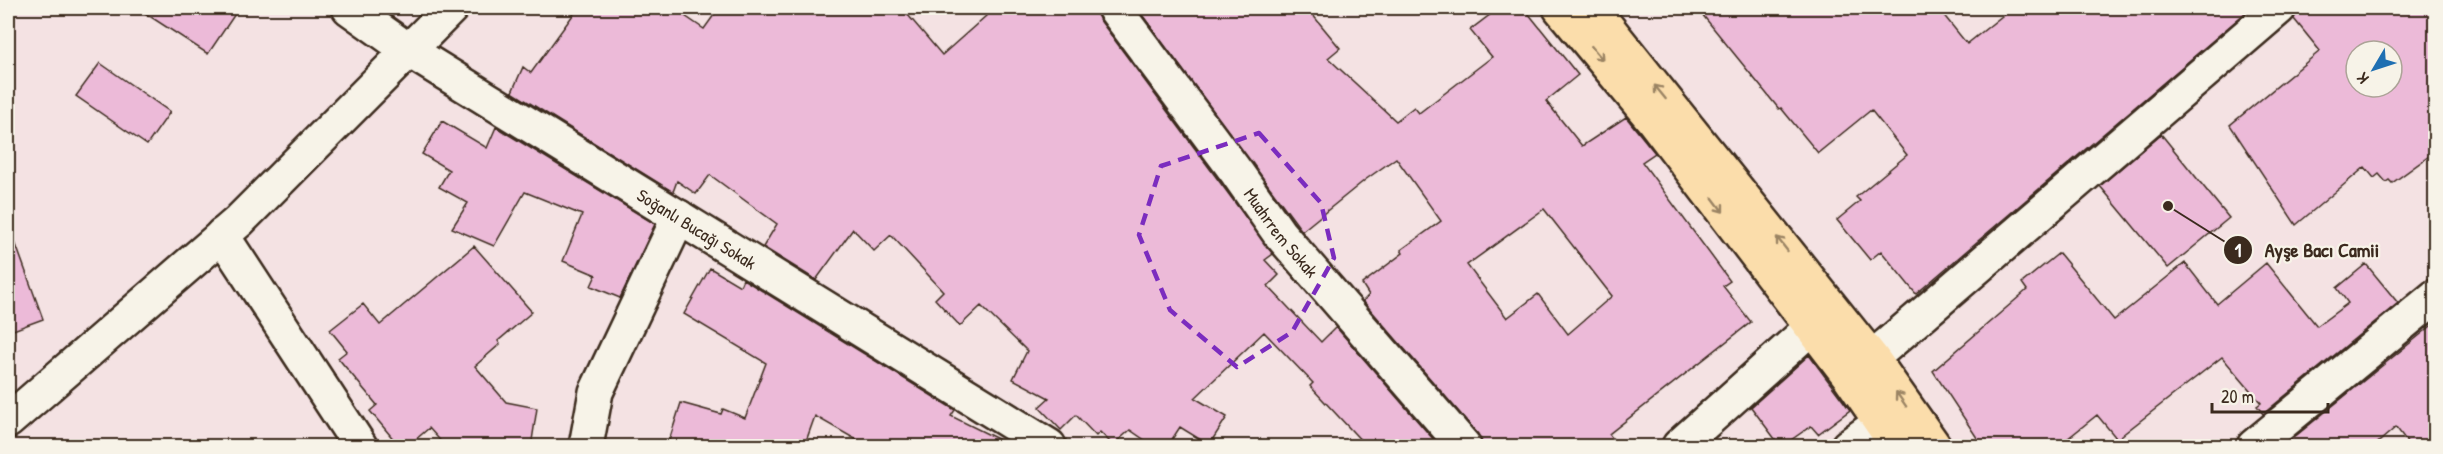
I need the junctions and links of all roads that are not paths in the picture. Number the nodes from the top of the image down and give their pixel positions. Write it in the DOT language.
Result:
graph roads {
  1 [pos="349,8"];
  2 [pos="450,8"];
  3 [pos="1113,8"];
  4 [pos="1560,8"];
  5 [pos="1592,8"];
  6 [pos="2279,8"];
  7 [pos="408,50"];
  8 [pos="679,217"];
  9 [pos="222,235"];
  10 [pos="2436,296"];
  11 [pos="1812,327"];
  12 [pos="1861,367"];
  13 [pos="8,421"];
  14 [pos="1889,435"];
  15 [pos="360,447"];
  16 [pos="585,447"];
  17 [pos="1049,447"];
  18 [pos="1464,447"];
  19 [pos="1679,447"];
  20 [pos="1848,447"];
  21 [pos="1934,447"];
  22 [pos="2254,447"];
  1 -- 7 [label="street, Soğanlı Bucağı Sokak"];
  2 -- 7 [label="street"];
  3 -- 18 [label="street, Muahrrem Sokak"];
  4 -- 11 [label="main road, one-way"];
  12 -- 5 [label="main road, one-way"];
  6 -- 12 [label="street"];
  7 -- 8 [label="street, Soğanlı Bucağı Sokak"];
  7 -- 9 [label="street"];
  8 -- 16 [label="street"];
  8 -- 17 [label="street, Soğanlı Bucağı Sokak"];
  9 -- 13 [label="street"];
  9 -- 15 [label="street"];
  10 -- 22 [label="street"];
  11 -- 12 [label="main road"];
  11 -- 19 [label="street"];
  12 -- 14 [label="main road"];
  21 -- 12 [label="main road, one-way"];
  14 -- 20 [label="street"];
}
